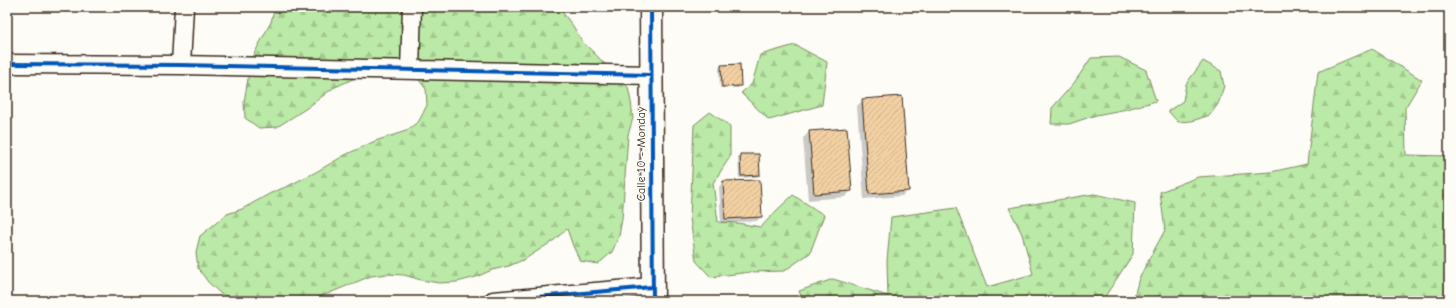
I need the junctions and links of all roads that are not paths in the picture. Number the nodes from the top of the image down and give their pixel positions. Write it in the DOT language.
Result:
graph roads {
  1 [pos="184,7"];
  2 [pos="412,7"];
  3 [pos="651,7"];
  4 [pos="7,64"];
  5 [pos="181,65"];
  6 [pos="410,70"];
  7 [pos="651,75"];
  8 [pos="652,294"];
  9 [pos="492,301"];
  1 -- 5 [label="street"];
  2 -- 6 [label="street"];
  3 -- 7 [label="street, Calle 10 - Monday"];
  4 -- 5 [label="street"];
  5 -- 6 [label="street"];
  6 -- 7 [label="street"];
  7 -- 8 [label="street, Calle 10 - Monday"];
  8 -- 9 [label="street"];
}
